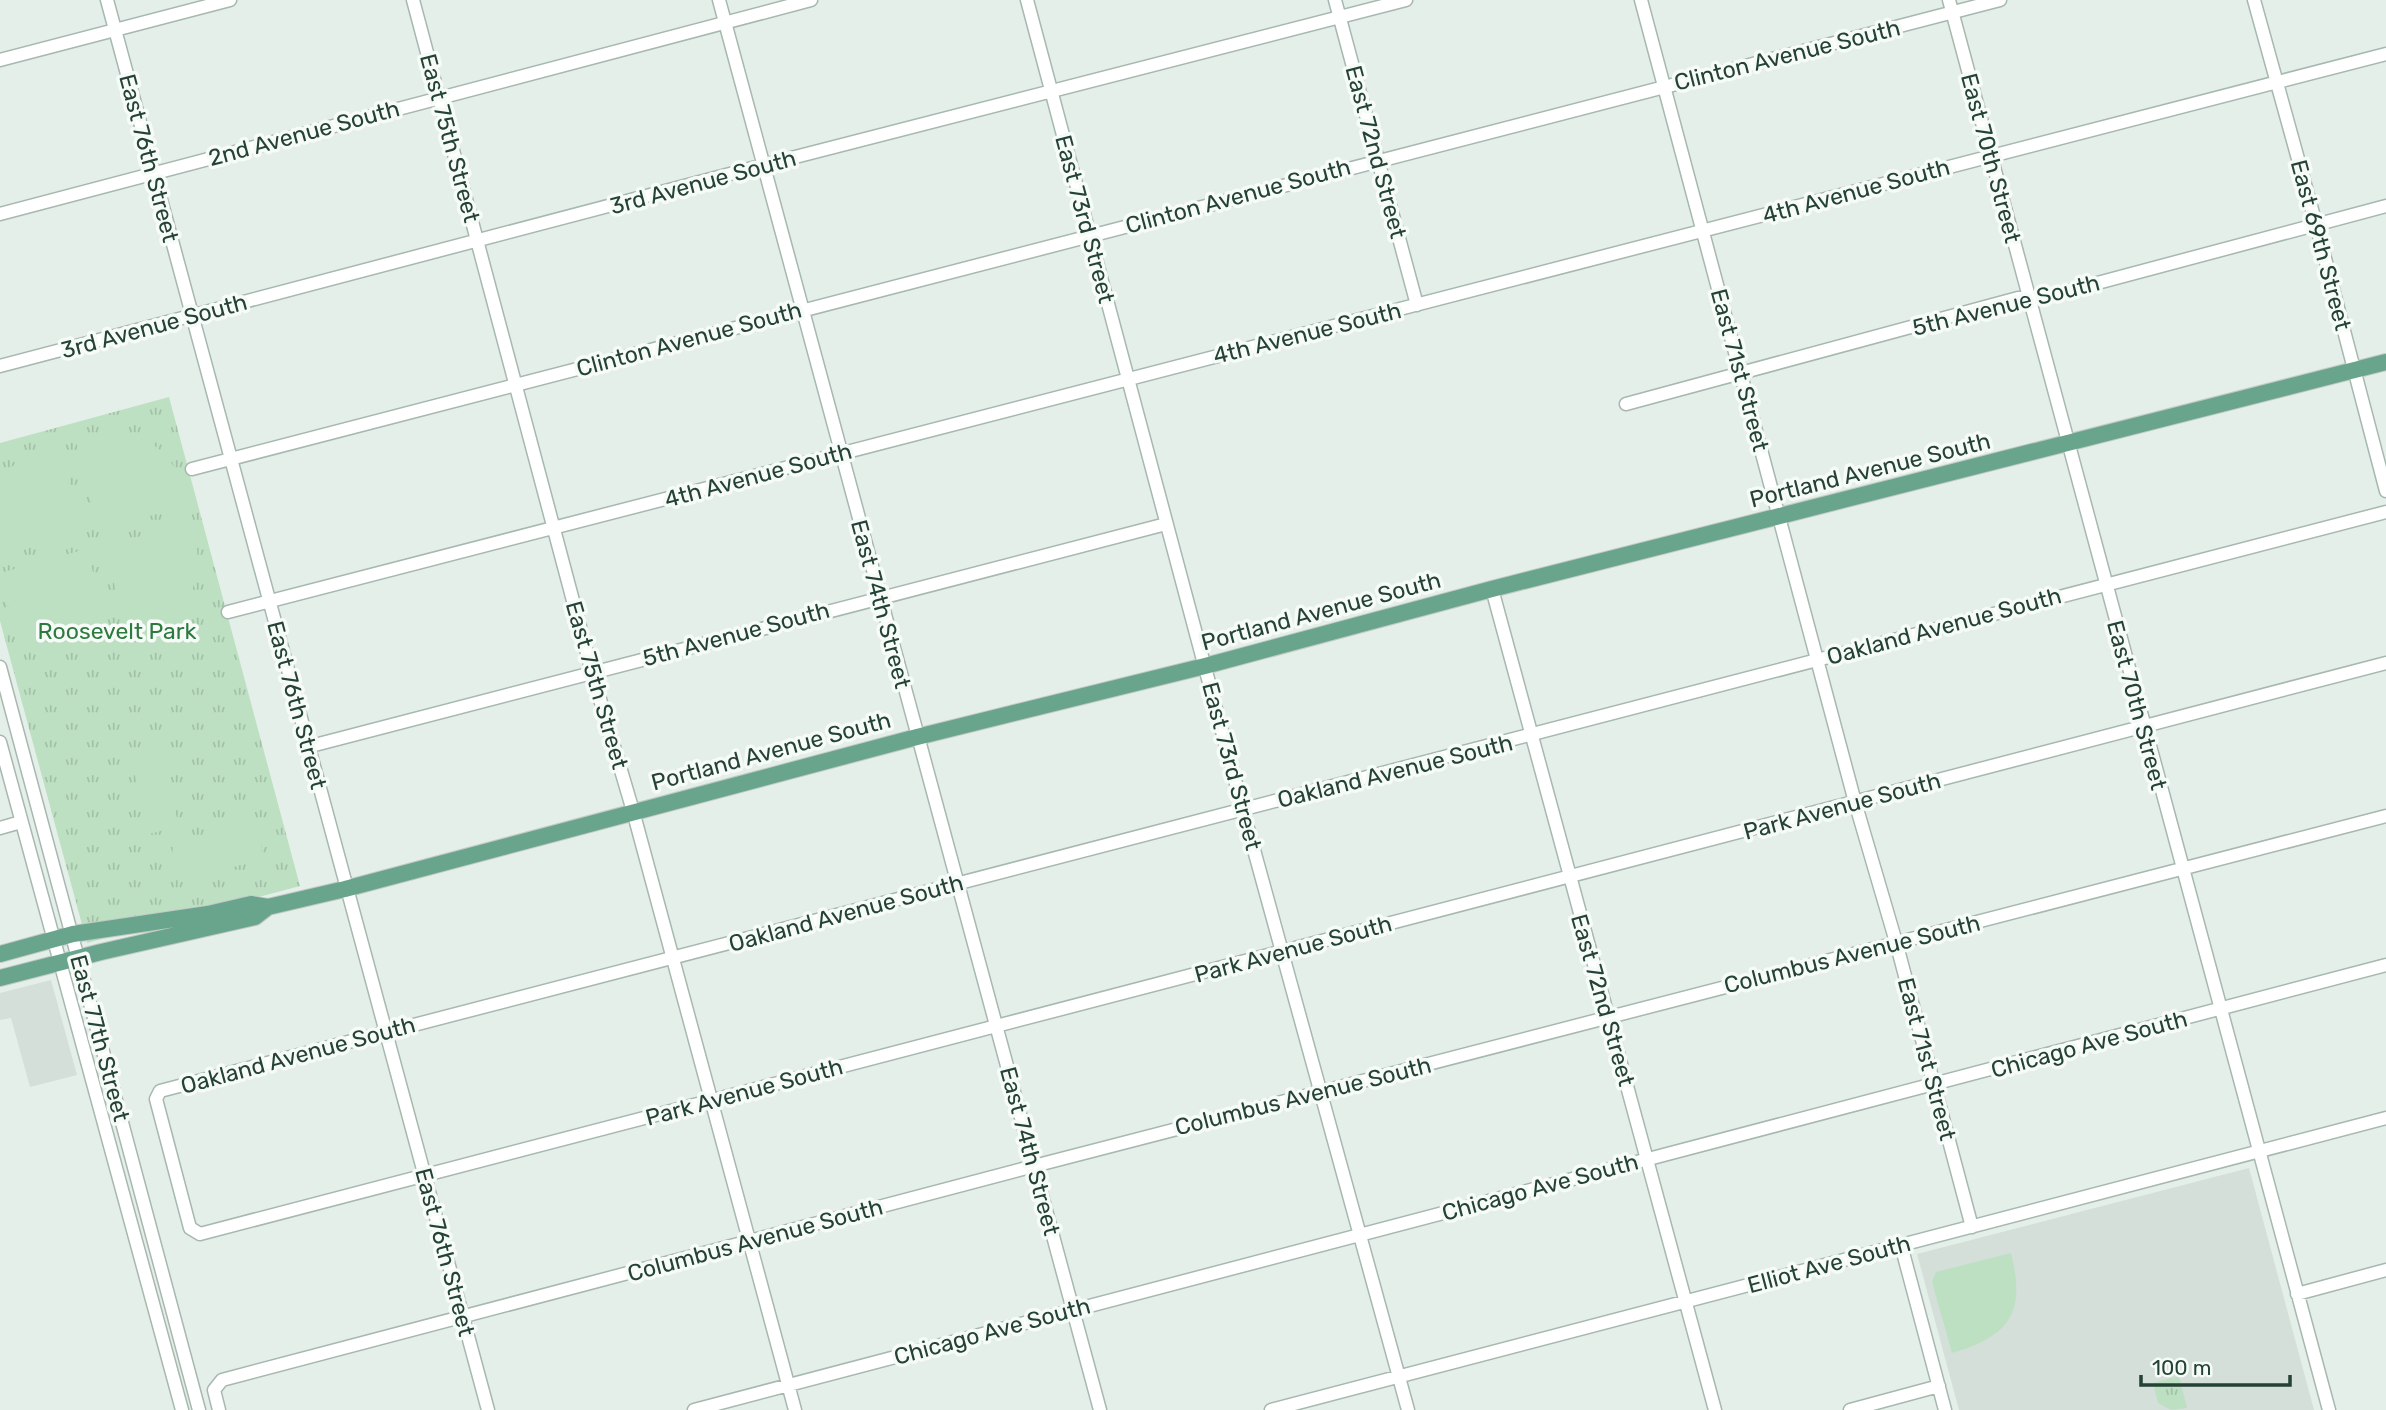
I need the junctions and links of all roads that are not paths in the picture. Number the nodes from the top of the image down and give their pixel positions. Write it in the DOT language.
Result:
graph roads {
  1 [pos="107,0"];
  2 [pos="230,0"];
  3 [pos="413,0"];
  4 [pos="719,0"];
  5 [pos="811,0"];
  6 [pos="1027,0"];
  7 [pos="1335,0"];
  8 [pos="1406,0"];
  9 [pos="1641,0"];
  10 [pos="2000,0"];
  11 [pos="2254,0"];
  12 [pos="1950,6"];
  13 [pos="1339,17"];
  14 [pos="725,22"];
  15 [pos="115,30"];
  16 [pos="2386,54"];
  17 [pos="0,60"];
  18 [pos="2276,82"];
  19 [pos="1664,86"];
  20 [pos="1051,91"];
  21 [pos="439,98"];
  22 [pos="1990,156"];
  23 [pos="1377,160"];
  24 [pos="764,165"];
  25 [pos="153,173"];
  26 [pos="2386,206"];
  27 [pos="0,214"];
  28 [pos="2316,224"];
  29 [pos="1703,230"];
  30 [pos="1089,235"];
  31 [pos="478,241"];
  32 [pos="2028,297"];
  33 [pos="1417,305"];
  34 [pos="802,309"];
  35 [pos="192,316"];
  36 [pos="2386,362"];
  37 [pos="0,366"];
  38 [pos="2353,370"];
  39 [pos="1741,374"];
  40 [pos="1127,380"];
  41 [pos="516,384"];
  42 [pos="1626,404"];
  43 [pos="2067,443"];
  44 [pos="841,453"];
  45 [pos="231,458"];
  46 [pos="192,469"];
  47 [pos="2386,491"];
  48 [pos="2386,512"];
  49 [pos="1778,517"];
  50 [pos="1166,524"];
  51 [pos="554,528"];
  52 [pos="2105,584"];
  53 [pos="1492,589"];
  54 [pos="879,597"];
  55 [pos="269,601"];
  56 [pos="228,612"];
  57 [pos="1817,660"];
  58 [pos="2386,663"];
  59 [pos="1205,666"];
  60 [pos="0,667"];
  61 [pos="592,672"];
  62 [pos="2144,727"];
  63 [pos="1531,736"];
  64 [pos="917,737"];
  65 [pos="0,742"];
  66 [pos="307,747"];
  67 [pos="1855,802"];
  68 [pos="1243,810"];
  69 [pos="633,811"];
  70 [pos="2386,816"];
  71 [pos="21,822"];
  72 [pos="0,828"];
  73 [pos="2182,869"];
  74 [pos="1569,877"];
  75 [pos="957,884"];
  76 [pos="345,889"];
  77 [pos="268,907"];
  78 [pos="73,934"];
  79 [pos="54,939"];
  80 [pos="1896,942"];
  81 [pos="1282,951"];
  82 [pos="0,954"];
  83 [pos="79,958"];
  84 [pos="672,958"];
  85 [pos="60,963"];
  86 [pos="2386,965"];
  87 [pos="0,978"];
  88 [pos="2220,1010"];
  89 [pos="1609,1017"];
  90 [pos="995,1026"];
  91 [pos="385,1033"];
  92 [pos="1934,1084"];
  93 [pos="1322,1092"];
  94 [pos="710,1100"];
  95 [pos="2386,1118"];
  96 [pos="2259,1152"];
  97 [pos="1647,1159"];
  98 [pos="1034,1166"];
  99 [pos="425,1175"];
  100 [pos="1972,1227"];
  101 [pos="200,1234"];
  102 [pos="1360,1234"];
  103 [pos="750,1241"];
  104 [pos="1901,1245"];
  105 [pos="2386,1270"];
  106 [pos="2297,1294"];
  107 [pos="1686,1301"];
  108 [pos="1073,1310"];
  109 [pos="463,1317"];
  110 [pos="1399,1376"];
  111 [pos="788,1385"];
  112 [pos="1939,1386"];
  113 [pos="182,1410"];
  114 [pos="199,1410"];
  115 [pos="219,1410"];
  116 [pos="488,1410"];
  117 [pos="694,1410"];
  118 [pos="795,1410"];
  119 [pos="1100,1410"];
  120 [pos="1271,1410"];
  121 [pos="1408,1410"];
  122 [pos="1715,1410"];
  123 [pos="1850,1410"];
  124 [pos="1945,1410"];
  125 [pos="2329,1410"];
  1 -- 15 [label="street, East 76th Street"];
  2 -- 15 [label="street"];
  3 -- 21 [label="street, East 75th Street"];
  4 -- 14 [label="street, East 74th Street"];
  5 -- 14 [label="street, 2nd Avenue South"];
  6 -- 20 [label="street, East 73rd Street"];
  7 -- 13 [label="street, East 72nd Street"];
  8 -- 13 [label="street, 3rd Avenue South"];
  9 -- 19 [label="street, East 71st Street"];
  10 -- 12 [label="street, Clinton Avenue South"];
  11 -- 18 [label="street, East 69th Street"];
  12 -- 19 [label="street, Clinton Avenue South"];
  12 -- 22 [label="street, East 70th Street"];
  13 -- 20 [label="street, 3rd Avenue South"];
  13 -- 23 [label="street, East 72nd Street"];
  14 -- 21 [label="street, 2nd Avenue South"];
  14 -- 24 [label="street, East 74th Street"];
  15 -- 17 [label="street"];
  15 -- 25 [label="street, East 76th Street"];
  16 -- 18 [label="street, 4th Avenue South"];
  18 -- 22 [label="street, 4th Avenue South"];
  18 -- 28 [label="street, East 69th Street"];
  19 -- 23 [label="street, Clinton Avenue South"];
  19 -- 29 [label="street, East 71st Street"];
  20 -- 24 [label="street, 3rd Avenue South"];
  20 -- 30 [label="street, East 73rd Street"];
  21 -- 25 [label="street, 2nd Avenue South"];
  21 -- 31 [label="street, East 75th Street"];
  22 -- 29 [label="street, 4th Avenue South"];
  22 -- 32 [label="street, East 70th Street"];
  23 -- 30 [label="street, Clinton Avenue South"];
  23 -- 33 [label="street, East 72nd Street"];
  24 -- 31 [label="street, 3rd Avenue South"];
  24 -- 34 [label="street, East 74th Street"];
  25 -- 27 [label="street, 2nd Avenue South"];
  25 -- 35 [label="street, East 76th Street"];
  26 -- 28 [label="street, 5th Avenue South"];
  28 -- 32 [label="street, 5th Avenue South"];
  28 -- 38 [label="street, East 69th Street"];
  29 -- 33 [label="street, 4th Avenue South"];
  29 -- 39 [label="street, East 71st Street"];
  30 -- 34 [label="street, Clinton Avenue South"];
  30 -- 40 [label="street, East 73rd Street"];
  31 -- 35 [label="street, 3rd Avenue South"];
  31 -- 41 [label="street, East 75th Street"];
  32 -- 39 [label="street, 5th Avenue South"];
  32 -- 43 [label="street, East 70th Street"];
  33 -- 40 [label="street, 4th Avenue South"];
  34 -- 41 [label="street, Clinton Avenue South"];
  34 -- 44 [label="street, East 74th Street"];
  35 -- 37 [label="street, 3rd Avenue South"];
  35 -- 45 [label="street, East 76th Street"];
  36 -- 38 [label="main road, Portland Avenue South"];
  38 -- 43 [label="main road, Portland Avenue South"];
  38 -- 47 [label="street, East 69th Street"];
  39 -- 42 [label="street, 5th Avenue South"];
  39 -- 49 [label="street, East 71st Street"];
  40 -- 44 [label="street, 4th Avenue South"];
  40 -- 50 [label="street, East 73rd Street"];
  41 -- 45 [label="street, Clinton Avenue South"];
  41 -- 51 [label="street, East 75th Street"];
  43 -- 49 [label="main road, Portland Avenue South"];
  43 -- 52 [label="street, East 70th Street"];
  44 -- 51 [label="street, 4th Avenue South"];
  44 -- 54 [label="street, East 74th Street"];
  45 -- 46 [label="street, Clinton Avenue South"];
  45 -- 55 [label="street, East 76th Street"];
  48 -- 52 [label="street, Oakland Avenue South"];
  49 -- 53 [label="main road, Portland Avenue South"];
  49 -- 57 [label="street, East 71st Street"];
  50 -- 54 [label="street, 5th Avenue South"];
  50 -- 59 [label="street, East 73rd Street"];
  51 -- 55 [label="street, 4th Avenue South"];
  51 -- 61 [label="street, East 75th Street"];
  52 -- 57 [label="street, Oakland Avenue South"];
  52 -- 62 [label="street, East 70th Street"];
  53 -- 59 [label="main road, Portland Avenue South"];
  53 -- 63 [label="street, East 72nd Street"];
  54 -- 61 [label="street, 5th Avenue South"];
  54 -- 64 [label="street, East 74th Street"];
  55 -- 56 [label="street, 4th Avenue South"];
  55 -- 66 [label="street, East 76th Street"];
  57 -- 63 [label="street, Oakland Avenue South"];
  57 -- 67 [label="street, East 71st Street"];
  58 -- 62 [label="street, Park Avenue South"];
  59 -- 64 [label="main road, Portland Avenue South"];
  59 -- 68 [label="street, East 73rd Street"];
  60 -- 78 [label="street, East 77th Street"];
  61 -- 66 [label="street, 5th Avenue South"];
  61 -- 69 [label="street, East 75th Street"];
  62 -- 67 [label="street, Park Avenue South"];
  62 -- 73 [label="street, East 70th Street"];
  63 -- 68 [label="street, Oakland Avenue South"];
  63 -- 74 [label="street, East 72nd Street"];
  64 -- 69 [label="main road, Portland Avenue South"];
  64 -- 75 [label="street, East 74th Street"];
  65 -- 71 [label="street, East 77th Street"];
  66 -- 76 [label="street, East 76th Street"];
  67 -- 74 [label="street, Park Avenue South"];
  67 -- 80 [label="street, East 71st Street"];
  68 -- 75 [label="street, Oakland Avenue South"];
  68 -- 81 [label="street, East 73rd Street"];
  69 -- 76 [label="main road, Portland Avenue South"];
  69 -- 84 [label="street, East 75th Street"];
  70 -- 73 [label="street, Columbus Avenue South"];
  71 -- 72 [label="street"];
  71 -- 79 [label="street, East 77th Street"];
  73 -- 80 [label="street, Columbus Avenue South"];
  73 -- 88 [label="street, East 70th Street"];
  74 -- 81 [label="street, Park Avenue South"];
  74 -- 89 [label="street, East 72nd Street"];
  75 -- 84 [label="street, Oakland Avenue South"];
  75 -- 90 [label="street, East 74th Street"];
  76 -- 77 [label="main road, Portland Avenue South"];
  76 -- 91 [label="street, East 76th Street"];
  77 -- 78 [label="main road, Portland Avenue South"];
  77 -- 83 [label="main road, Portland Avenue South"];
  78 -- 79 [label="main road, Portland Avenue South"];
  78 -- 83 [label="street, East 77th Street"];
  79 -- 82 [label="main road, Portland Avenue South"];
  79 -- 85 [label="street, East 77th Street"];
  80 -- 89 [label="street, Columbus Avenue South"];
  80 -- 92 [label="street, East 71st Street"];
  81 -- 90 [label="street, Park Avenue South"];
  81 -- 93 [label="street, East 73rd Street"];
  83 -- 85 [label="main road, Portland Avenue South"];
  83 -- 114 [label="street, East 77th Street"];
  84 -- 91 [label="street, Oakland Avenue South"];
  84 -- 94 [label="street, East 75th Street"];
  85 -- 87 [label="main road, Portland Avenue South"];
  85 -- 113 [label="street, East 77th Street"];
  86 -- 88 [label="street, Chicago Ave South"];
  88 -- 92 [label="street, Chicago Ave South"];
  88 -- 96 [label="street, East 70th Street"];
  89 -- 93 [label="street, Columbus Avenue South"];
  89 -- 97 [label="street, East 72nd Street"];
  90 -- 94 [label="street, Park Avenue South"];
  90 -- 98 [label="street, East 74th Street"];
  91 -- 99 [label="street, East 76th Street"];
  91 -- 101 [label="street, Oakland Avenue South"];
  92 -- 97 [label="street, Chicago Ave South"];
  92 -- 100 [label="street, East 71st Street"];
  93 -- 98 [label="street, Columbus Avenue South"];
  93 -- 102 [label="street, East 73rd Street"];
  94 -- 99 [label="street, Park Avenue South"];
  94 -- 103 [label="street, East 75th Street"];
  95 -- 96 [label="street, Elliot Ave South"];
  96 -- 100 [label="street, Elliot Ave South"];
  96 -- 106 [label="street, East 70th Street"];
  97 -- 102 [label="street, Chicago Ave South"];
  97 -- 107 [label="street, East 72nd Street"];
  98 -- 103 [label="street, Columbus Avenue South"];
  98 -- 108 [label="street, East 74th Street"];
  99 -- 101 [label="street, Park Avenue South"];
  99 -- 109 [label="street, East 76th Street"];
  100 -- 104 [label="street, Elliot Ave South"];
  102 -- 108 [label="street, Chicago Ave South"];
  102 -- 110 [label="street, East 73rd Street"];
  103 -- 109 [label="street, Columbus Avenue South"];
  103 -- 111 [label="street, East 75th Street"];
  104 -- 107 [label="street, Elliot Ave South"];
  104 -- 112 [label="street"];
  105 -- 106 [label="street"];
  106 -- 125 [label="street, East 70th Street"];
  107 -- 110 [label="street, Elliot Ave South"];
  107 -- 122 [label="street, East 72nd Street"];
  108 -- 111 [label="street, Chicago Ave South"];
  108 -- 119 [label="street, East 74th Street"];
  109 -- 115 [label="street, Columbus Avenue South"];
  109 -- 116 [label="street, East 76th Street"];
  110 -- 120 [label="street, Elliot Ave South"];
  110 -- 121 [label="street, East 73rd Street"];
  111 -- 117 [label="street, Chicago Ave South"];
  111 -- 118 [label="street, East 75th Street"];
  112 -- 123 [label="street"];
  112 -- 124 [label="street"];
}
